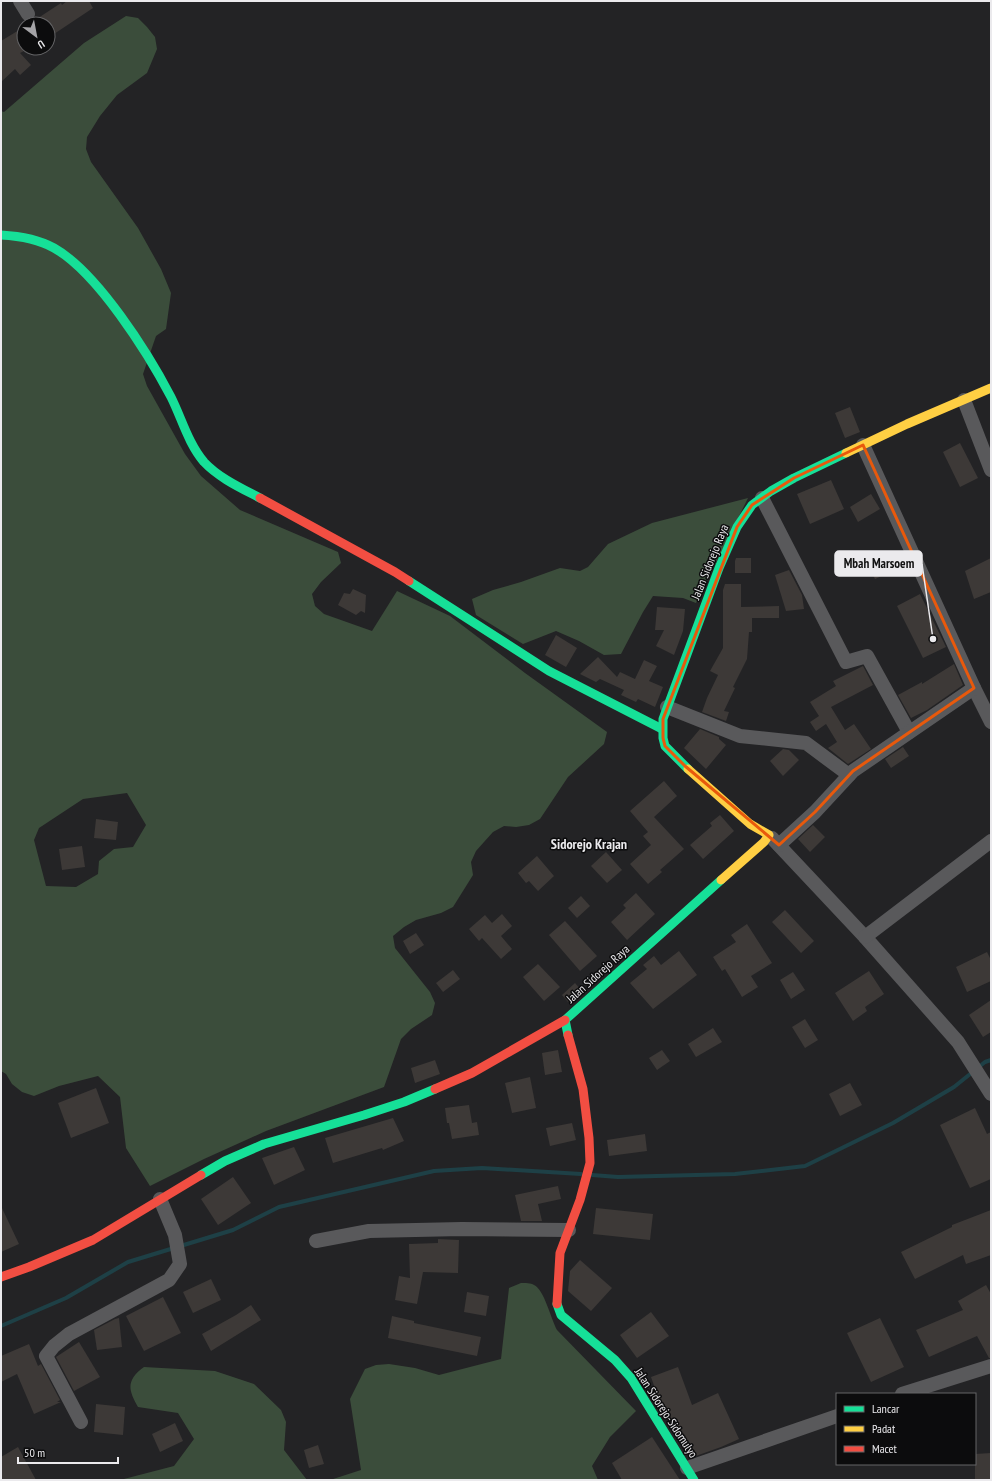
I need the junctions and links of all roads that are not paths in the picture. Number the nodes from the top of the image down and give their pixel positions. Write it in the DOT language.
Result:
graph roads {
  1 [pos="20,1"];
  2 [pos="28,14"];
  3 [pos="1,235"];
  4 [pos="991,388"];
  5 [pos="964,400"];
  6 [pos="863,445"];
  7 [pos="991,470"];
  8 [pos="762,498"];
  9 [pos="974,688"];
  10 [pos="667,708"];
  11 [pos="991,722"];
  12 [pos="662,729"];
  13 [pos="909,732"];
  14 [pos="849,775"];
  15 [pos="771,840"];
  16 [pos="991,841"];
  17 [pos="865,937"];
  18 [pos="565,1020"];
  19 [pos="991,1094"];
  20 [pos="160,1199"];
  21 [pos="580,1200"];
  22 [pos="569,1230"];
  23 [pos="316,1241"];
  24 [pos="1,1277"];
  25 [pos="991,1366"];
  26 [pos="905,1393"];
  27 [pos="836,1416"];
  28 [pos="81,1422"];
  29 [pos="687,1468"];
  30 [pos="694,1480"];
  1 -- 2 [label="street"];
  3 -- 12 [label="street"];
  4 -- 5 [label="street, Jalan Sidorejo Raya"];
  5 -- 6 [label="street, Jalan Sidorejo Raya"];
  5 -- 7 [label="street"];
  6 -- 8 [label="street, Jalan Sidorejo Raya"];
  6 -- 9 [label="street"];
  8 -- 10 [label="street, Jalan Sidorejo Raya"];
  8 -- 13 [label="street"];
  9 -- 11 [label="street"];
  9 -- 13 [label="street"];
  10 -- 12 [label="street, Jalan Sidorejo Raya"];
  10 -- 14 [label="street"];
  12 -- 15 [label="street, Jalan Sidorejo Raya"];
  13 -- 14 [label="street"];
  14 -- 15 [label="street"];
  15 -- 17 [label="street"];
  15 -- 18 [label="street, Jalan Sidorejo Raya"];
  16 -- 17 [label="street"];
  17 -- 19 [label="street"];
  18 -- 20 [label="street"];
  18 -- 21 [label="street, Jalan Sidorejo Raya"];
  20 -- 24 [label="street"];
  20 -- 28 [label="street"];
  21 -- 22 [label="street, Jalan Sidorejo-Sidomulyo"];
  22 -- 23 [label="street"];
  22 -- 29 [label="street, Jalan Sidorejo-Sidomulyo"];
  25 -- 26 [label="street"];
  27 -- 29 [label="street"];
  29 -- 30 [label="street, Jalan Sidorejo-Sidomulyo"];
}
